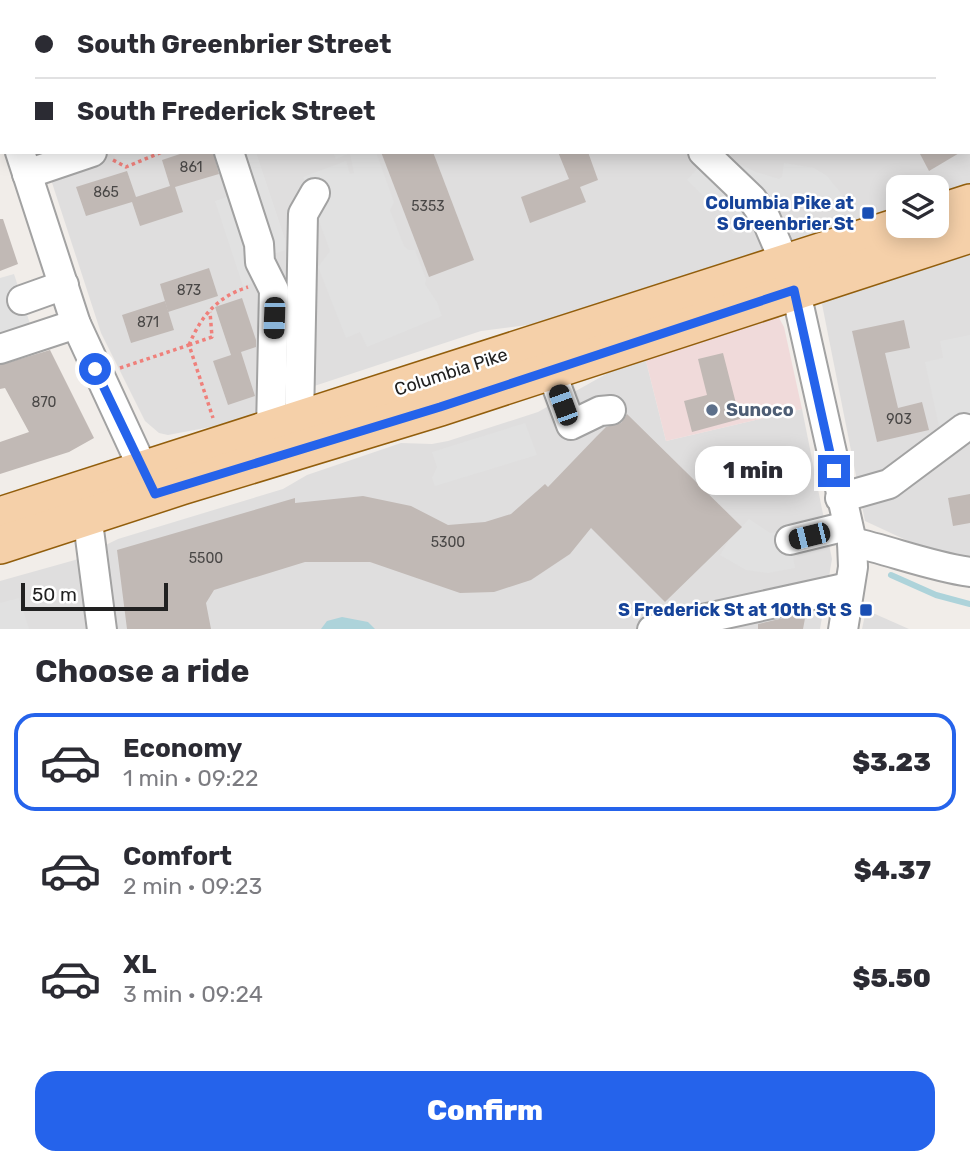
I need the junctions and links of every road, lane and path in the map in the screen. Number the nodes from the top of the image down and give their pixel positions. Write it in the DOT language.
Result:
graph roads {
  1 [pos="79,154"];
  2 [pos="230,154"];
  3 [pos="704,154"];
  4 [pos="23,163"];
  5 [pos="316,193"];
  6 [pos="970,203"];
  7 [pos="949,210"];
  8 [pos="886,233"];
  9 [pos="970,234"];
  10 [pos="789,277"];
  11 [pos="266,279"];
  12 [pos="64,285"];
  13 [pos="22,300"];
  14 [pos="210,310"];
  15 [pos="76,324"];
  16 [pos="189,345"];
  17 [pos="0,349"];
  18 [pos="546,357"];
  19 [pos="118,368"];
  20 [pos="611,410"];
  21 [pos="285,425"];
  22 [pos="216,426"];
  23 [pos="964,428"];
  24 [pos="149,482"];
  25 [pos="840,498"];
  26 [pos="85,503"];
  27 [pos="0,516"];
  28 [pos="849,534"];
  29 [pos="790,540"];
  30 [pos="0,545"];
  31 [pos="970,572"];
  32 [pos="849,587"];
  33 [pos="102,629"];
  34 [pos="652,629"];
  35 [pos="842,629"];
  1 -- 4 [label="street"];
  2 -- 11 [label="street"];
  3 -- 10 [label="street"];
  4 -- 12 [label="street"];
  5 -- 21 [label="street"];
  6 -- 7 [label="main road"];
  8 -- 10 [label="main road, Columbia Pike"];
  9 -- 10 [label="main road, Columbia Pike"];
  10 -- 18 [label="main road, Columbia Pike"];
  10 -- 25 [label="street"];
  11 -- 14 [label="path"];
  11 -- 21 [label="street"];
  12 -- 13 [label="street"];
  12 -- 15 [label="street"];
  14 -- 16 [label="path"];
  14 -- 16 [label="path"];
  15 -- 17 [label="street"];
  15 -- 24 [label="street"];
  16 -- 19 [label="path"];
  16 -- 22 [label="path"];
  18 -- 20 [label="street"];
  18 -- 21 [label="main road, Columbia Pike"];
  18 -- 24 [label="main road, Columbia Pike"];
  21 -- 24 [label="main road, Columbia Pike"];
  23 -- 25 [label="street"];
  24 -- 26 [label="main road, Columbia Pike"];
  25 -- 28 [label="street"];
  26 -- 27 [label="main road, Columbia Pike"];
  26 -- 30 [label="main road, Columbia Pike"];
  26 -- 33 [label="street"];
  28 -- 29 [label="street"];
  28 -- 31 [label="street"];
  28 -- 32 [label="street"];
  32 -- 34 [label="street"];
  32 -- 35 [label="street"];
}
